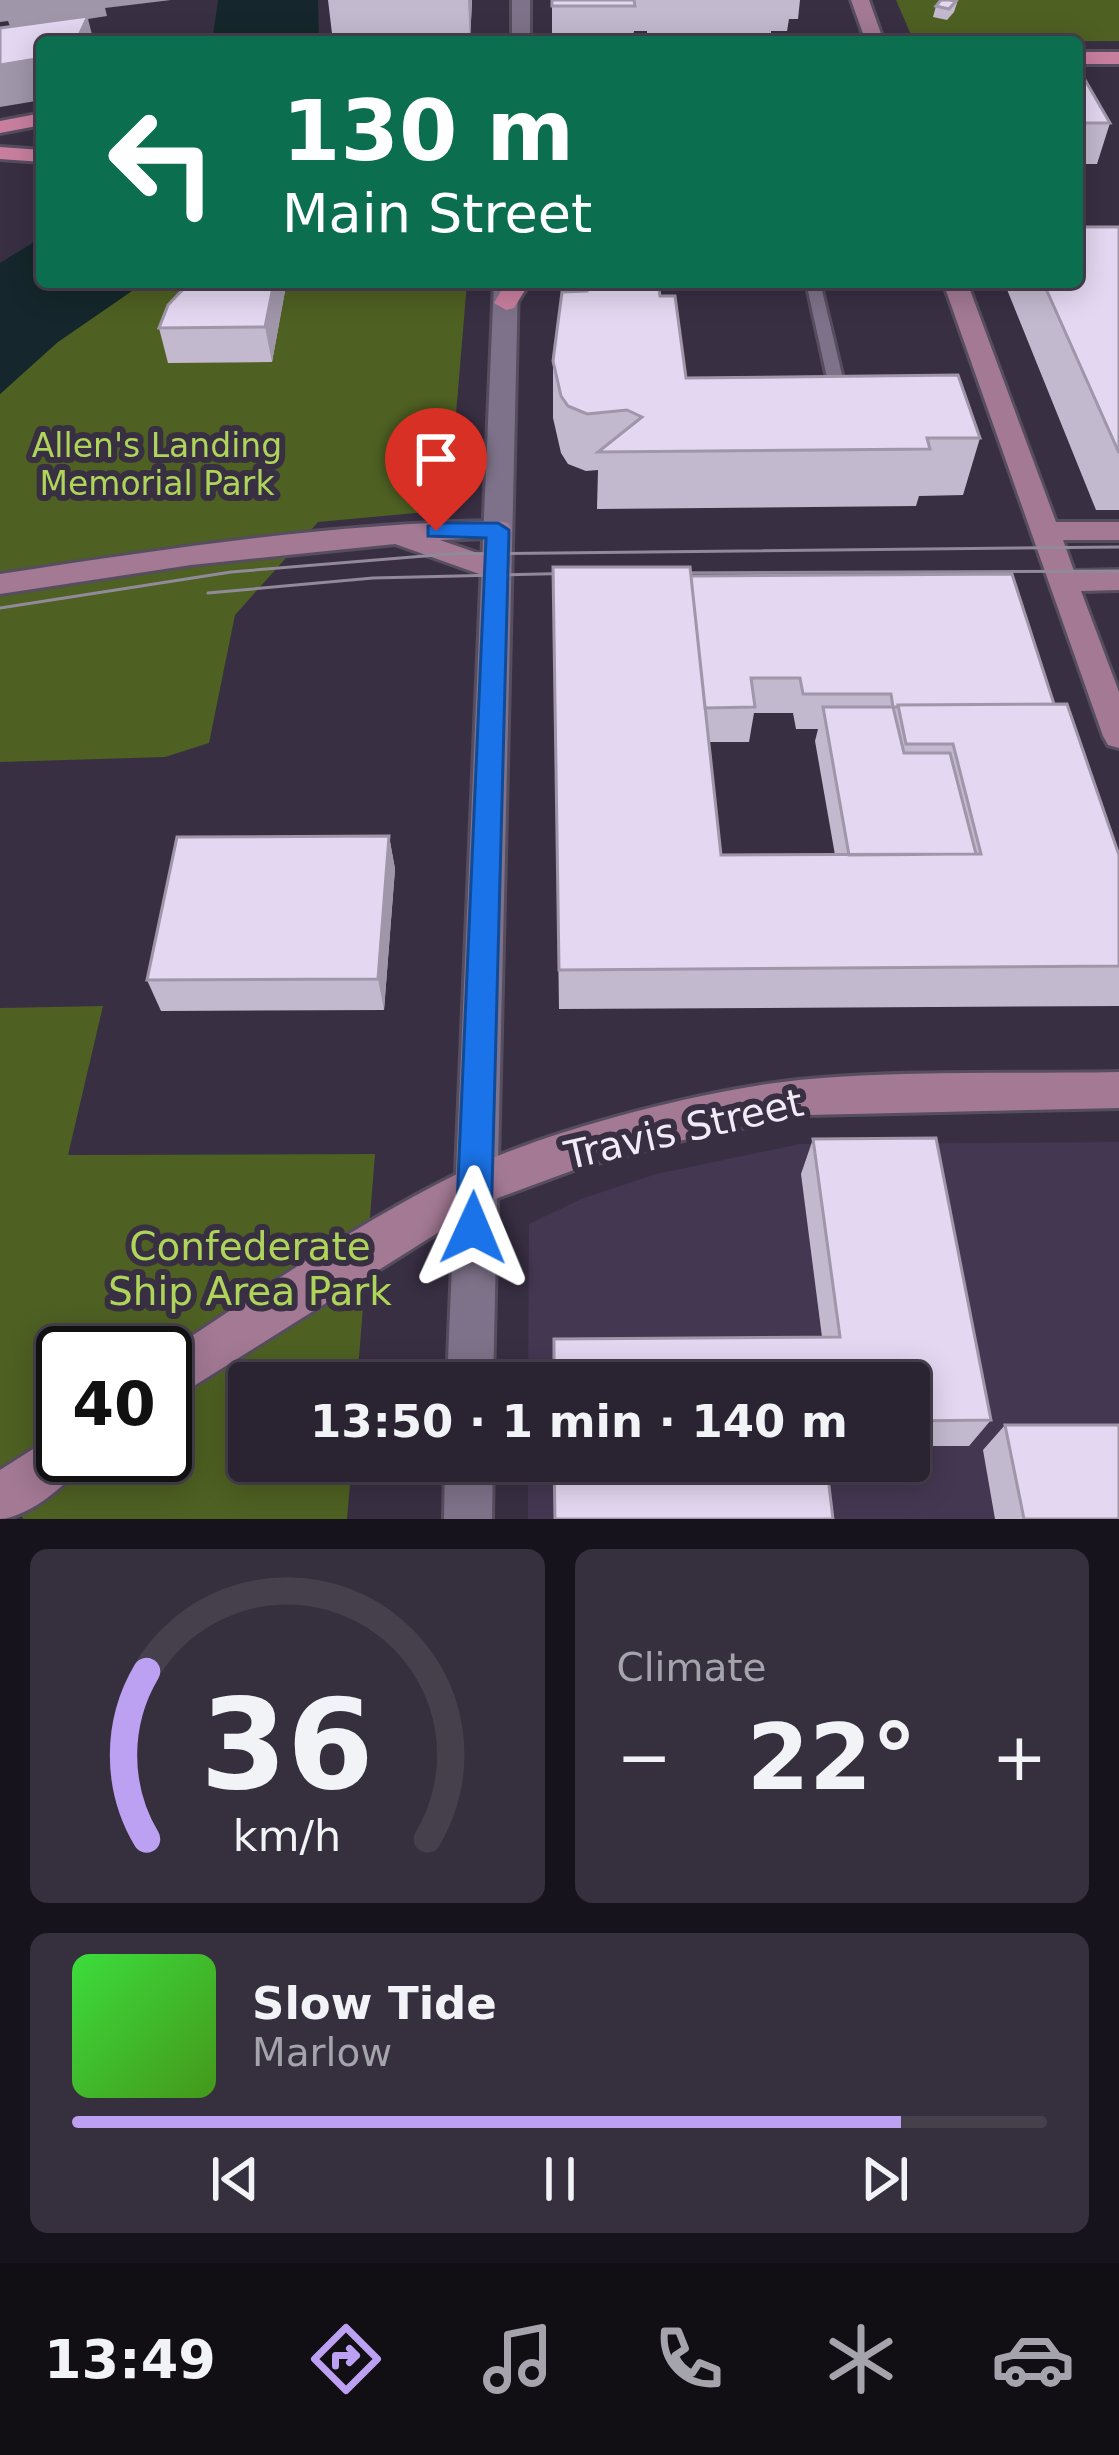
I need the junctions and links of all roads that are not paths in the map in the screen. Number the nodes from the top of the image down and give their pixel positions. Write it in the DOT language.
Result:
graph roads {
  1 [pos="521,0"];
  2 [pos="860,0"];
  3 [pos="521,36"];
  4 [pos="873,36"];
  5 [pos="1083,58"];
  6 [pos="1119,58"];
  7 [pos="36,120"];
  8 [pos="0,127"];
  9 [pos="5,153"];
  10 [pos="36,156"];
  11 [pos="814,288"];
  12 [pos="957,288"];
  13 [pos="510,289"];
  14 [pos="843,412"];
  15 [pos="498,530"];
  16 [pos="1045,531"];
  17 [pos="1119,531"];
  18 [pos="389,537"];
  19 [pos="496,570"];
  20 [pos="1119,580"];
  21 [pos="1063,581"];
  22 [pos="0,584"];
  23 [pos="1119,736"];
  24 [pos="1119,1090"];
  25 [pos="474,1187"];
  26 [pos="192,1362"];
  27 [pos="470,1362"];
  28 [pos="36,1473"];
  29 [pos="469,1482"];
  30 [pos="0,1498"];
  31 [pos="468,1519"];
  1 -- 3 [label="street"];
  2 -- 4 [label="main road"];
  5 -- 6 [label="main road"];
  7 -- 8 [label="main road"];
  9 -- 10 [label="main road"];
  11 -- 14 [label="lane"];
  12 -- 16 [label="main road"];
  13 -- 15 [label="street"];
  15 -- 18 [label="main road"];
  15 -- 19 [label="street"];
  16 -- 17 [label="main road"];
  16 -- 21 [label="main road"];
  18 -- 19 [label="main road"];
  18 -- 22 [label="main road"];
  19 -- 25 [label="street"];
  20 -- 21 [label="main road"];
  21 -- 23 [label="main road"];
  24 -- 25 [label="main road, Travis Street"];
  25 -- 26 [label="main road, Travis Street"];
  25 -- 27 [label="street"];
  28 -- 30 [label="main road"];
  29 -- 31 [label="street"];
}
